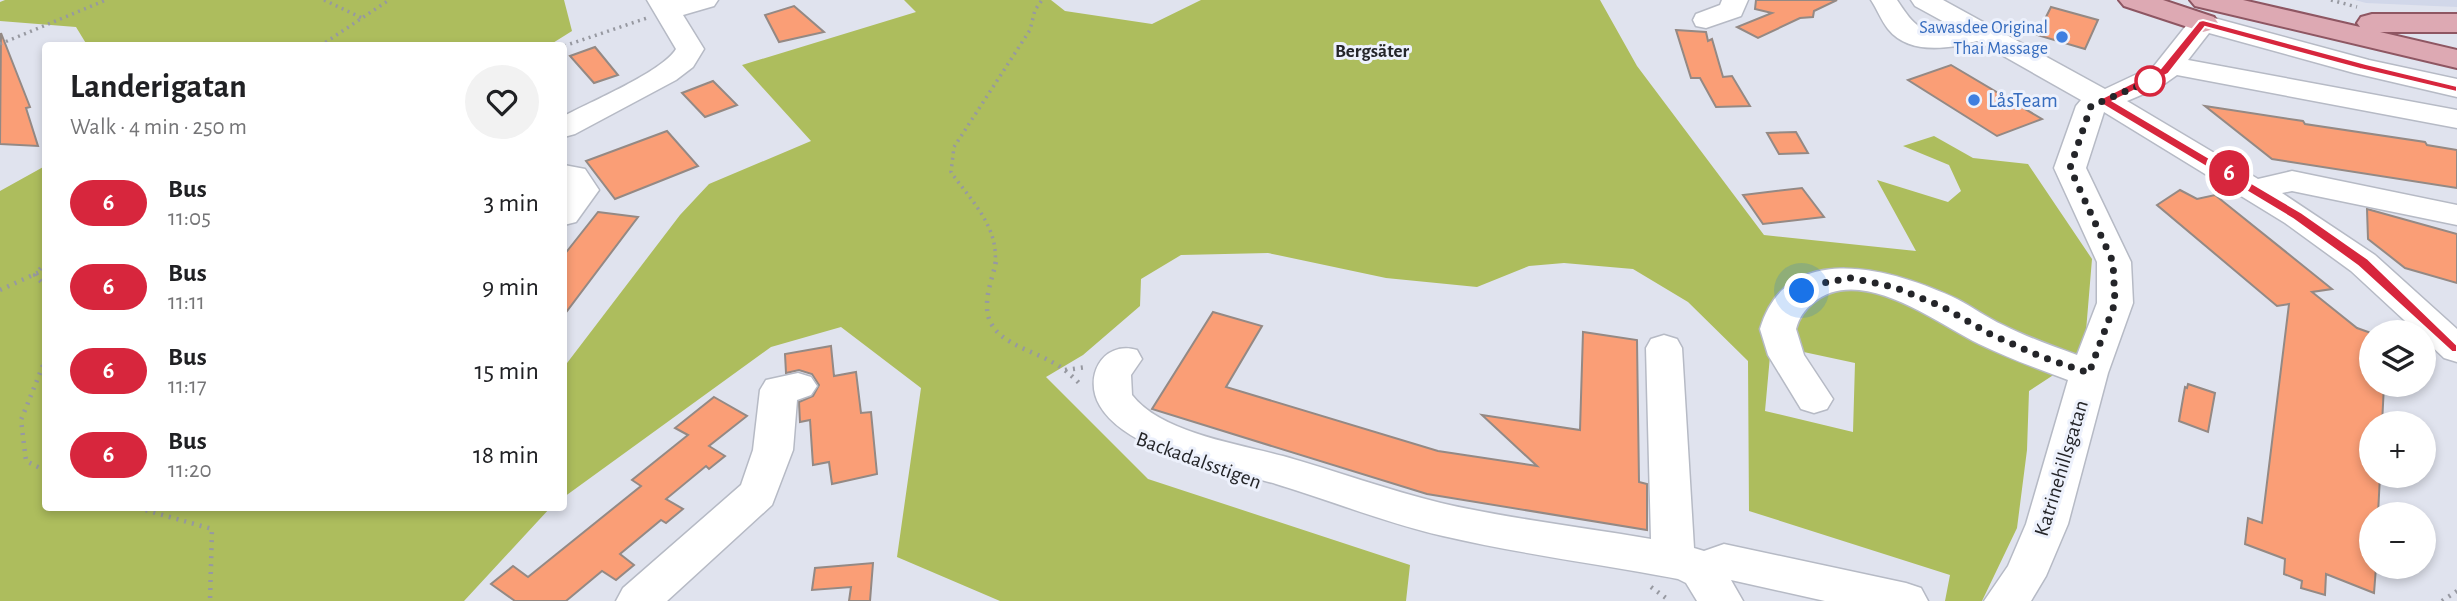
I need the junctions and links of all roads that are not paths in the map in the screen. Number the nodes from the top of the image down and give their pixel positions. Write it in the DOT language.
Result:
graph roads {
  1 [pos="705,0"];
  2 [pos="1735,0"];
  3 [pos="1884,0"];
  4 [pos="2134,0"];
  5 [pos="2258,0"];
  6 [pos="1946,4"];
  7 [pos="664,6"];
  8 [pos="2204,11"];
  9 [pos="1706,20"];
  10 [pos="2457,23"];
  11 [pos="2364,24"];
  12 [pos="1980,31"];
  13 [pos="2457,43"];
  14 [pos="2457,59"];
  15 [pos="2172,64"];
  16 [pos="2457,89"];
  17 [pos="2104,101"];
  18 [pos="2457,119"];
  19 [pos="567,126"];
  20 [pos="567,175"];
  21 [pos="2256,189"];
  22 [pos="567,211"];
  23 [pos="2457,215"];
  24 [pos="1664,348"];
  25 [pos="2457,349"];
  26 [pos="1124,359"];
  27 [pos="2089,373"];
  28 [pos="798,386"];
  29 [pos="1814,400"];
  30 [pos="1686,579"];
  31 [pos="638,601"];
  32 [pos="1906,601"];
  33 [pos="2006,601"];
  1 -- 7 [label="street"];
  2 -- 9 [label="street"];
  3 -- 12 [label="street"];
  4 -- 8 [label="main road"];
  5 -- 11 [label="main road"];
  6 -- 12 [label="street"];
  7 -- 19 [label="street"];
  8 -- 14 [label="main road"];
  8 -- 15 [label="street"];
  8 -- 16 [label="street"];
  10 -- 11 [label="main road"];
  11 -- 13 [label="main road"];
  12 -- 17 [label="street"];
  15 -- 17 [label="street"];
  15 -- 18 [label="street"];
  17 -- 21 [label="street"];
  17 -- 27 [label="street, Katrinehillsgatan"];
  20 -- 22 [label="street"];
  21 -- 23 [label="street"];
  21 -- 25 [label="street"];
  24 -- 30 [label="street"];
  26 -- 30 [label="street, Backadalsstigen"];
  27 -- 29 [label="street"];
  27 -- 33 [label="street, Katrinehillsgatan"];
  28 -- 31 [label="street"];
  30 -- 32 [label="street"];
}
